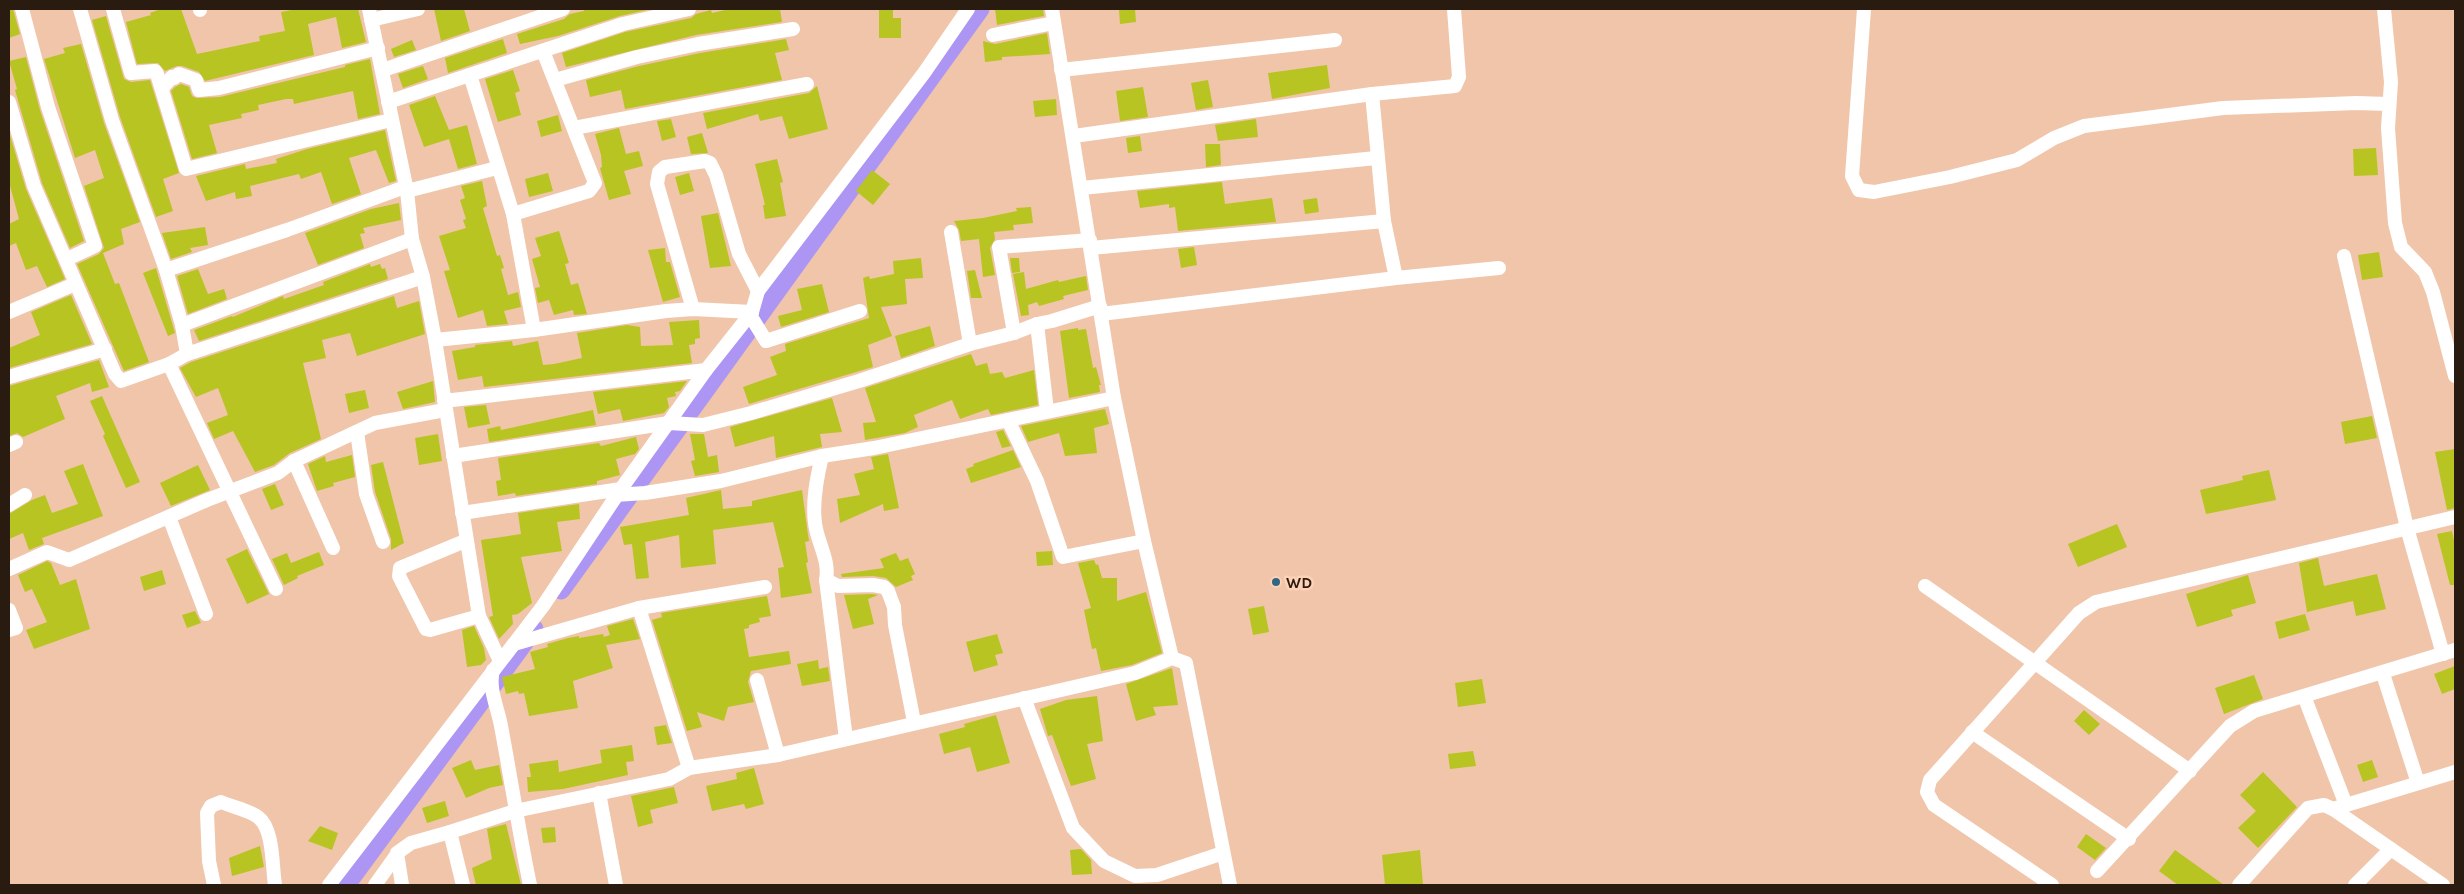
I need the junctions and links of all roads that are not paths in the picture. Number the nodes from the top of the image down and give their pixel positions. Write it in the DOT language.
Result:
graph roads {
  1 [pos="22,9"];
  2 [pos="80,9"];
  3 [pos="112,9"];
  4 [pos="418,9"];
  5 [pos="563,9"];
  6 [pos="689,9"];
  7 [pos="968,9"];
  8 [pos="1052,9"];
  9 [pos="1454,9"];
  10 [pos="1864,9"];
  11 [pos="2384,9"];
  12 [pos="370,15"];
  13 [pos="1054,23"];
  14 [pos="793,29"];
  15 [pos="993,35"];
  16 [pos="1336,40"];
  17 [pos="378,48"];
  18 [pos="543,51"];
  19 [pos="383,70"];
  20 [pos="1061,70"];
  21 [pos="470,75"];
  22 [pos="555,80"];
  23 [pos="807,84"];
  24 [pos="163,88"];
  25 [pos="1372,94"];
  26 [pos="9,102"];
  27 [pos="388,102"];
  28 [pos="2389,104"];
  29 [pos="391,120"];
  30 [pos="574,128"];
  31 [pos="1074,136"];
  32 [pos="1376,158"];
  33 [pos="497,168"];
  34 [pos="1082,188"];
  35 [pos="406,189"];
  36 [pos="513,214"];
  37 [pos="1384,221"];
  38 [pos="951,232"];
  39 [pos="412,239"];
  40 [pos="1091,244"];
  41 [pos="2344,256"];
  42 [pos="67,259"];
  43 [pos="1499,268"];
  44 [pos="166,270"];
  45 [pos="423,277"];
  46 [pos="1396,278"];
  47 [pos="75,284"];
  48 [pos="758,292"];
  49 [pos="693,309"];
  50 [pos="1100,310"];
  51 [pos="860,311"];
  52 [pos="9,312"];
  53 [pos="751,314"];
  54 [pos="1037,324"];
  55 [pos="182,326"];
  56 [pos="534,330"];
  57 [pos="1014,333"];
  58 [pos="435,340"];
  59 [pos="970,344"];
  60 [pos="105,349"];
  61 [pos="187,354"];
  62 [pos="169,364"];
  63 [pos="706,370"];
  64 [pos="2455,376"];
  65 [pos="9,377"];
  66 [pos="1114,398"];
  67 [pos="444,406"];
  68 [pos="1047,411"];
  69 [pos="1008,420"];
  70 [pos="669,423"];
  71 [pos="357,432"];
  72 [pos="453,456"];
  73 [pos="822,456"];
  74 [pos="294,461"];
  75 [pos="228,491"];
  76 [pos="618,492"];
  77 [pos="25,495"];
  78 [pos="9,505"];
  79 [pos="462,513"];
  80 [pos="169,517"];
  81 [pos="2455,517"];
  82 [pos="2407,528"];
  83 [pos="465,541"];
  84 [pos="1144,541"];
  85 [pos="383,542"];
  86 [pos="333,548"];
  87 [pos="9,569"];
  88 [pos="826,580"];
  89 [pos="1925,586"];
  90 [pos="764,587"];
  91 [pos="276,589"];
  92 [pos="639,608"];
  93 [pos="9,610"];
  94 [pos="206,614"];
  95 [pos="479,616"];
  96 [pos="9,630"];
  97 [pos="517,642"];
  98 [pos="2449,652"];
  99 [pos="1177,659"];
  100 [pos="2035,662"];
  101 [pos="494,671"];
  102 [pos="2383,674"];
  103 [pos="757,680"];
  104 [pos="2304,696"];
  105 [pos="1024,698"];
  106 [pos="914,722"];
  107 [pos="1972,732"];
  108 [pos="846,739"];
  109 [pos="778,754"];
  110 [pos="690,768"];
  111 [pos="2190,771"];
  112 [pos="2455,772"];
  113 [pos="2418,783"];
  114 [pos="599,794"];
  115 [pos="2340,807"];
  116 [pos="514,811"];
  117 [pos="450,832"];
  118 [pos="2129,839"];
  119 [pos="2391,849"];
  120 [pos="1221,854"];
  121 [pos="395,857"];
  122 [pos="2097,871"];
  123 [pos="214,885"];
  124 [pos="275,885"];
  125 [pos="328,885"];
  126 [pos="375,885"];
  127 [pos="402,885"];
  128 [pos="463,885"];
  129 [pos="530,885"];
  130 [pos="616,885"];
  131 [pos="1230,885"];
  132 [pos="2052,885"];
  133 [pos="2239,885"];
  134 [pos="2355,885"];
  135 [pos="2444,885"];
  1 -- 42 [label="street"];
  2 -- 44 [label="street"];
  3 -- 24 [label="street"];
  4 -- 12 [label="street"];
  5 -- 19 [label="street"];
  6 -- 18 [label="street"];
  7 -- 48 [label="street"];
  8 -- 13 [label="street"];
  9 -- 25 [label="street"];
  10 -- 28 [label="street"];
  11 -- 28 [label="street"];
  12 -- 17 [label="street"];
  13 -- 15 [label="street"];
  13 -- 20 [label="street"];
  14 -- 22 [label="street"];
  16 -- 20 [label="street"];
  17 -- 19 [label="street"];
  17 -- 24 [label="street"];
  18 -- 21 [label="street"];
  18 -- 22 [label="street"];
  19 -- 27 [label="street"];
  20 -- 31 [label="street"];
  21 -- 27 [label="street"];
  21 -- 33 [label="street"];
  22 -- 30 [label="street"];
  23 -- 30 [label="street"];
  24 -- 29 [label="street"];
  25 -- 31 [label="street"];
  25 -- 32 [label="street"];
  26 -- 42 [label="street"];
  27 -- 29 [label="street"];
  28 -- 64 [label="street"];
  29 -- 35 [label="street"];
  30 -- 36 [label="street"];
  31 -- 34 [label="street"];
  32 -- 34 [label="street"];
  32 -- 37 [label="street"];
  33 -- 35 [label="street"];
  33 -- 36 [label="street"];
  34 -- 40 [label="street"];
  35 -- 39 [label="street"];
  35 -- 44 [label="street"];
  36 -- 56 [label="street"];
  37 -- 40 [label="street"];
  37 -- 46 [label="street"];
  38 -- 59 [label="street"];
  39 -- 45 [label="street"];
  39 -- 55 [label="street"];
  40 -- 50 [label="street"];
  40 -- 57 [label="street"];
  41 -- 82 [label="street"];
  42 -- 47 [label="street"];
  43 -- 46 [label="street"];
  44 -- 55 [label="street"];
  45 -- 58 [label="street"];
  45 -- 61 [label="street"];
  46 -- 50 [label="street"];
  47 -- 52 [label="street"];
  47 -- 60 [label="street"];
  48 -- 49 [label="street"];
  48 -- 53 [label="street"];
  49 -- 53 [label="street"];
  49 -- 56 [label="street"];
  50 -- 54 [label="street"];
  50 -- 66 [label="street"];
  51 -- 53 [label="street"];
  53 -- 63 [label="street"];
  54 -- 57 [label="street"];
  54 -- 68 [label="street"];
  55 -- 61 [label="street"];
  56 -- 58 [label="street"];
  57 -- 59 [label="street"];
  58 -- 67 [label="street"];
  59 -- 70 [label="street"];
  60 -- 62 [label="street"];
  60 -- 65 [label="street"];
  61 -- 62 [label="street"];
  62 -- 75 [label="street"];
  63 -- 67 [label="street"];
  63 -- 70 [label="street"];
  66 -- 68 [label="street"];
  66 -- 84 [label="street"];
  67 -- 71 [label="street"];
  67 -- 72 [label="street"];
  68 -- 69 [label="street"];
  69 -- 73 [label="street"];
  69 -- 84 [label="street"];
  70 -- 72 [label="street"];
  70 -- 76 [label="street"];
  71 -- 74 [label="street"];
  71 -- 85 [label="street"];
  72 -- 79 [label="street"];
  73 -- 76 [label="street"];
  73 -- 88 [label="street"];
  74 -- 75 [label="street"];
  74 -- 86 [label="street"];
  75 -- 80 [label="street"];
  75 -- 91 [label="street"];
  76 -- 79 [label="street"];
  76 -- 97 [label="street"];
  77 -- 78 [label="street"];
  79 -- 83 [label="street"];
  80 -- 87 [label="street"];
  80 -- 94 [label="street"];
  81 -- 82 [label="street"];
  82 -- 98 [label="street"];
  82 -- 100 [label="street"];
  83 -- 95 [label="street"];
  83 -- 95 [label="street"];
  84 -- 99 [label="street"];
  88 -- 106 [label="street"];
  88 -- 108 [label="street"];
  89 -- 100 [label="street"];
  90 -- 92 [label="street"];
  92 -- 97 [label="street"];
  92 -- 110 [label="street"];
  93 -- 96 [label="street"];
  95 -- 101 [label="street"];
  97 -- 101 [label="street"];
  98 -- 102 [label="street"];
  99 -- 105 [label="street"];
  99 -- 120 [label="street"];
  100 -- 107 [label="street"];
  100 -- 111 [label="street"];
  101 -- 116 [label="street"];
  101 -- 125 [label="street"];
  102 -- 104 [label="street"];
  102 -- 113 [label="street"];
  103 -- 109 [label="street"];
  104 -- 111 [label="street"];
  104 -- 115 [label="street"];
  105 -- 106 [label="street"];
  105 -- 120 [label="street"];
  106 -- 108 [label="street"];
  107 -- 118 [label="street"];
  107 -- 132 [label="street"];
  108 -- 109 [label="street"];
  109 -- 110 [label="street"];
  110 -- 114 [label="street"];
  111 -- 118 [label="street"];
  112 -- 113 [label="street"];
  113 -- 115 [label="street"];
  114 -- 116 [label="street"];
  114 -- 130 [label="street"];
  115 -- 119 [label="street"];
  115 -- 133 [label="street"];
  116 -- 117 [label="street"];
  116 -- 129 [label="street"];
  117 -- 121 [label="street"];
  117 -- 128 [label="street"];
  118 -- 122 [label="street"];
  119 -- 134 [label="street"];
  119 -- 135 [label="street"];
  120 -- 131 [label="street"];
  121 -- 126 [label="street"];
  121 -- 127 [label="street"];
  123 -- 124 [label="street"];
}
